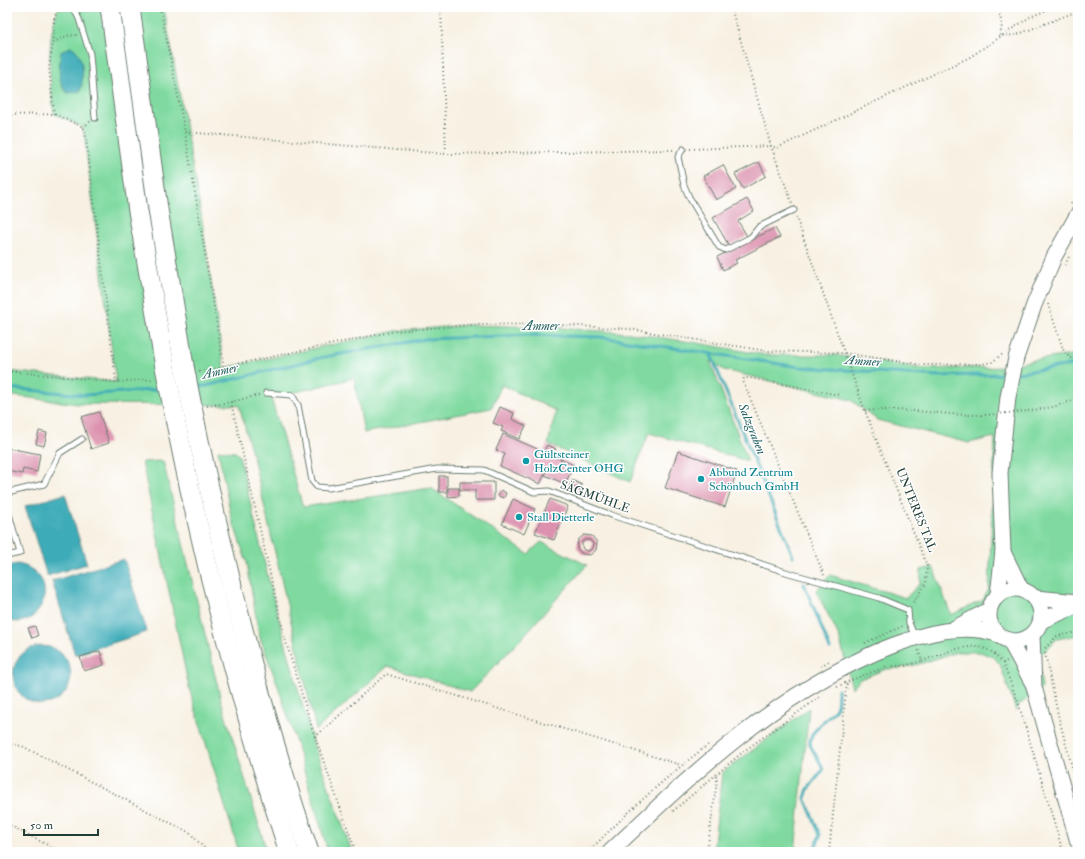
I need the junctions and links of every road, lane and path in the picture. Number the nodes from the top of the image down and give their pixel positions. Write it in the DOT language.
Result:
graph roads {
  1 [pos="59,7"];
  2 [pos="73,7"];
  3 [pos="110,7"];
  4 [pos="130,7"];
  5 [pos="160,7"];
  6 [pos="441,7"];
  7 [pos="731,7"];
  8 [pos="998,7"];
  9 [pos="1054,7"];
  10 [pos="1078,11"];
  11 [pos="83,34"];
  12 [pos="1000,36"];
  13 [pos="53,43"];
  14 [pos="54,114"];
  15 [pos="7,115"];
  16 [pos="95,118"];
  17 [pos="185,132"];
  18 [pos="772,146"];
  19 [pos="683,149"];
  20 [pos="446,154"];
  21 [pos="1078,194"];
  22 [pos="794,210"];
  23 [pos="1073,211"];
  24 [pos="1072,252"];
  25 [pos="1062,270"];
  26 [pos="1051,297"];
  27 [pos="844,353"];
  28 [pos="1011,354"];
  29 [pos="1078,358"];
  30 [pos="224,368"];
  31 [pos="188,370"];
  32 [pos="7,371"];
  33 [pos="159,373"];
  34 [pos="116,382"];
  35 [pos="266,393"];
  36 [pos="839,395"];
  37 [pos="1078,399"];
  38 [pos="865,411"];
  39 [pos="82,439"];
  40 [pos="7,493"];
  41 [pos="7,507"];
  42 [pos="1003,552"];
  43 [pos="7,556"];
  44 [pos="827,583"];
  45 [pos="1021,589"];
  46 [pos="998,595"];
  47 [pos="1036,598"];
  48 [pos="1078,604"];
  49 [pos="908,610"];
  50 [pos="989,610"];
  51 [pos="1041,621"];
  52 [pos="952,629"];
  53 [pos="1032,635"];
  54 [pos="1003,637"];
  55 [pos="915,638"];
  56 [pos="1048,662"];
  57 [pos="1003,663"];
  58 [pos="847,682"];
  59 [pos="1034,686"];
  60 [pos="834,688"];
  61 [pos="822,696"];
  62 [pos="315,737"];
  63 [pos="7,744"];
  64 [pos="681,765"];
  65 [pos="716,775"];
  66 [pos="1078,789"];
  67 [pos="669,814"];
  68 [pos="7,824"];
  69 [pos="1078,842"];
  70 [pos="61,852"];
  71 [pos="208,852"];
  72 [pos="289,852"];
  73 [pos="309,852"];
  74 [pos="356,852"];
  75 [pos="610,852"];
  76 [pos="707,852"];
  77 [pos="828,852"];
  78 [pos="1063,852"];
  1 -- 13 [label="path"];
  2 -- 11 [label="lane"];
  3 -- 33 [label="highway"];
  4 -- 31 [label="highway"];
  5 -- 17 [label="path"];
  6 -- 20 [label="path"];
  7 -- 18 [label="path, UNTERES TAL"];
  8 -- 12 [label="path"];
  9 -- 12 [label="path"];
  10 -- 12 [label="path"];
  11 -- 13 [label="path"];
  11 -- 16 [label="lane"];
  12 -- 18 [label="path"];
  13 -- 14 [label="path"];
  14 -- 15 [label="path"];
  14 -- 34 [label="path"];
  17 -- 20 [label="path"];
  17 -- 30 [label="path"];
  18 -- 19 [label="path"];
  18 -- 22 [label="path, UNTERES TAL"];
  19 -- 20 [label="path"];
  19 -- 22 [label="lane"];
  21 -- 23 [label="path"];
  22 -- 27 [label="path, UNTERES TAL"];
  23 -- 28 [label="street"];
  24 -- 25 [label="path"];
  26 -- 29 [label="path"];
  27 -- 28 [label="path"];
  27 -- 30 [label="path"];
  27 -- 38 [label="path, UNTERES TAL"];
  28 -- 42 [label="street"];
  30 -- 31 [label="path"];
  31 -- 73 [label="highway, bridge"];
  32 -- 34 [label="path"];
  33 -- 34 [label="path"];
  33 -- 72 [label="highway, bridge"];
  35 -- 44 [label="lane, SÄGMÜHLE"];
  35 -- 62 [label="path"];
  36 -- 44 [label="path"];
  37 -- 38 [label="path, bridge"];
  38 -- 49 [label="path, UNTERES TAL"];
  39 -- 40 [label="lane"];
  41 -- 43 [label="lane"];
  42 -- 45 [label="street"];
  42 -- 46 [label="street"];
  44 -- 49 [label="lane, SÄGMÜHLE"];
  45 -- 46 [label="street"];
  45 -- 47 [label="street"];
  46 -- 50 [label="street"];
  47 -- 48 [label="street"];
  47 -- 51 [label="street"];
  48 -- 51 [label="street"];
  49 -- 55 [label="lane"];
  50 -- 52 [label="street"];
  50 -- 54 [label="street"];
  51 -- 53 [label="street"];
  52 -- 54 [label="street"];
  52 -- 55 [label="street"];
  53 -- 54 [label="street"];
  53 -- 59 [label="street"];
  54 -- 59 [label="street"];
  55 -- 58 [label="path"];
  55 -- 75 [label="street"];
  56 -- 66 [label="path"];
  57 -- 78 [label="path"];
  58 -- 60 [label="path"];
  58 -- 77 [label="path"];
  59 -- 69 [label="street"];
  61 -- 65 [label="path"];
  62 -- 64 [label="path"];
  62 -- 74 [label="path"];
  63 -- 71 [label="path"];
  65 -- 67 [label="path"];
  65 -- 76 [label="path"];
  68 -- 70 [label="path"];
}
